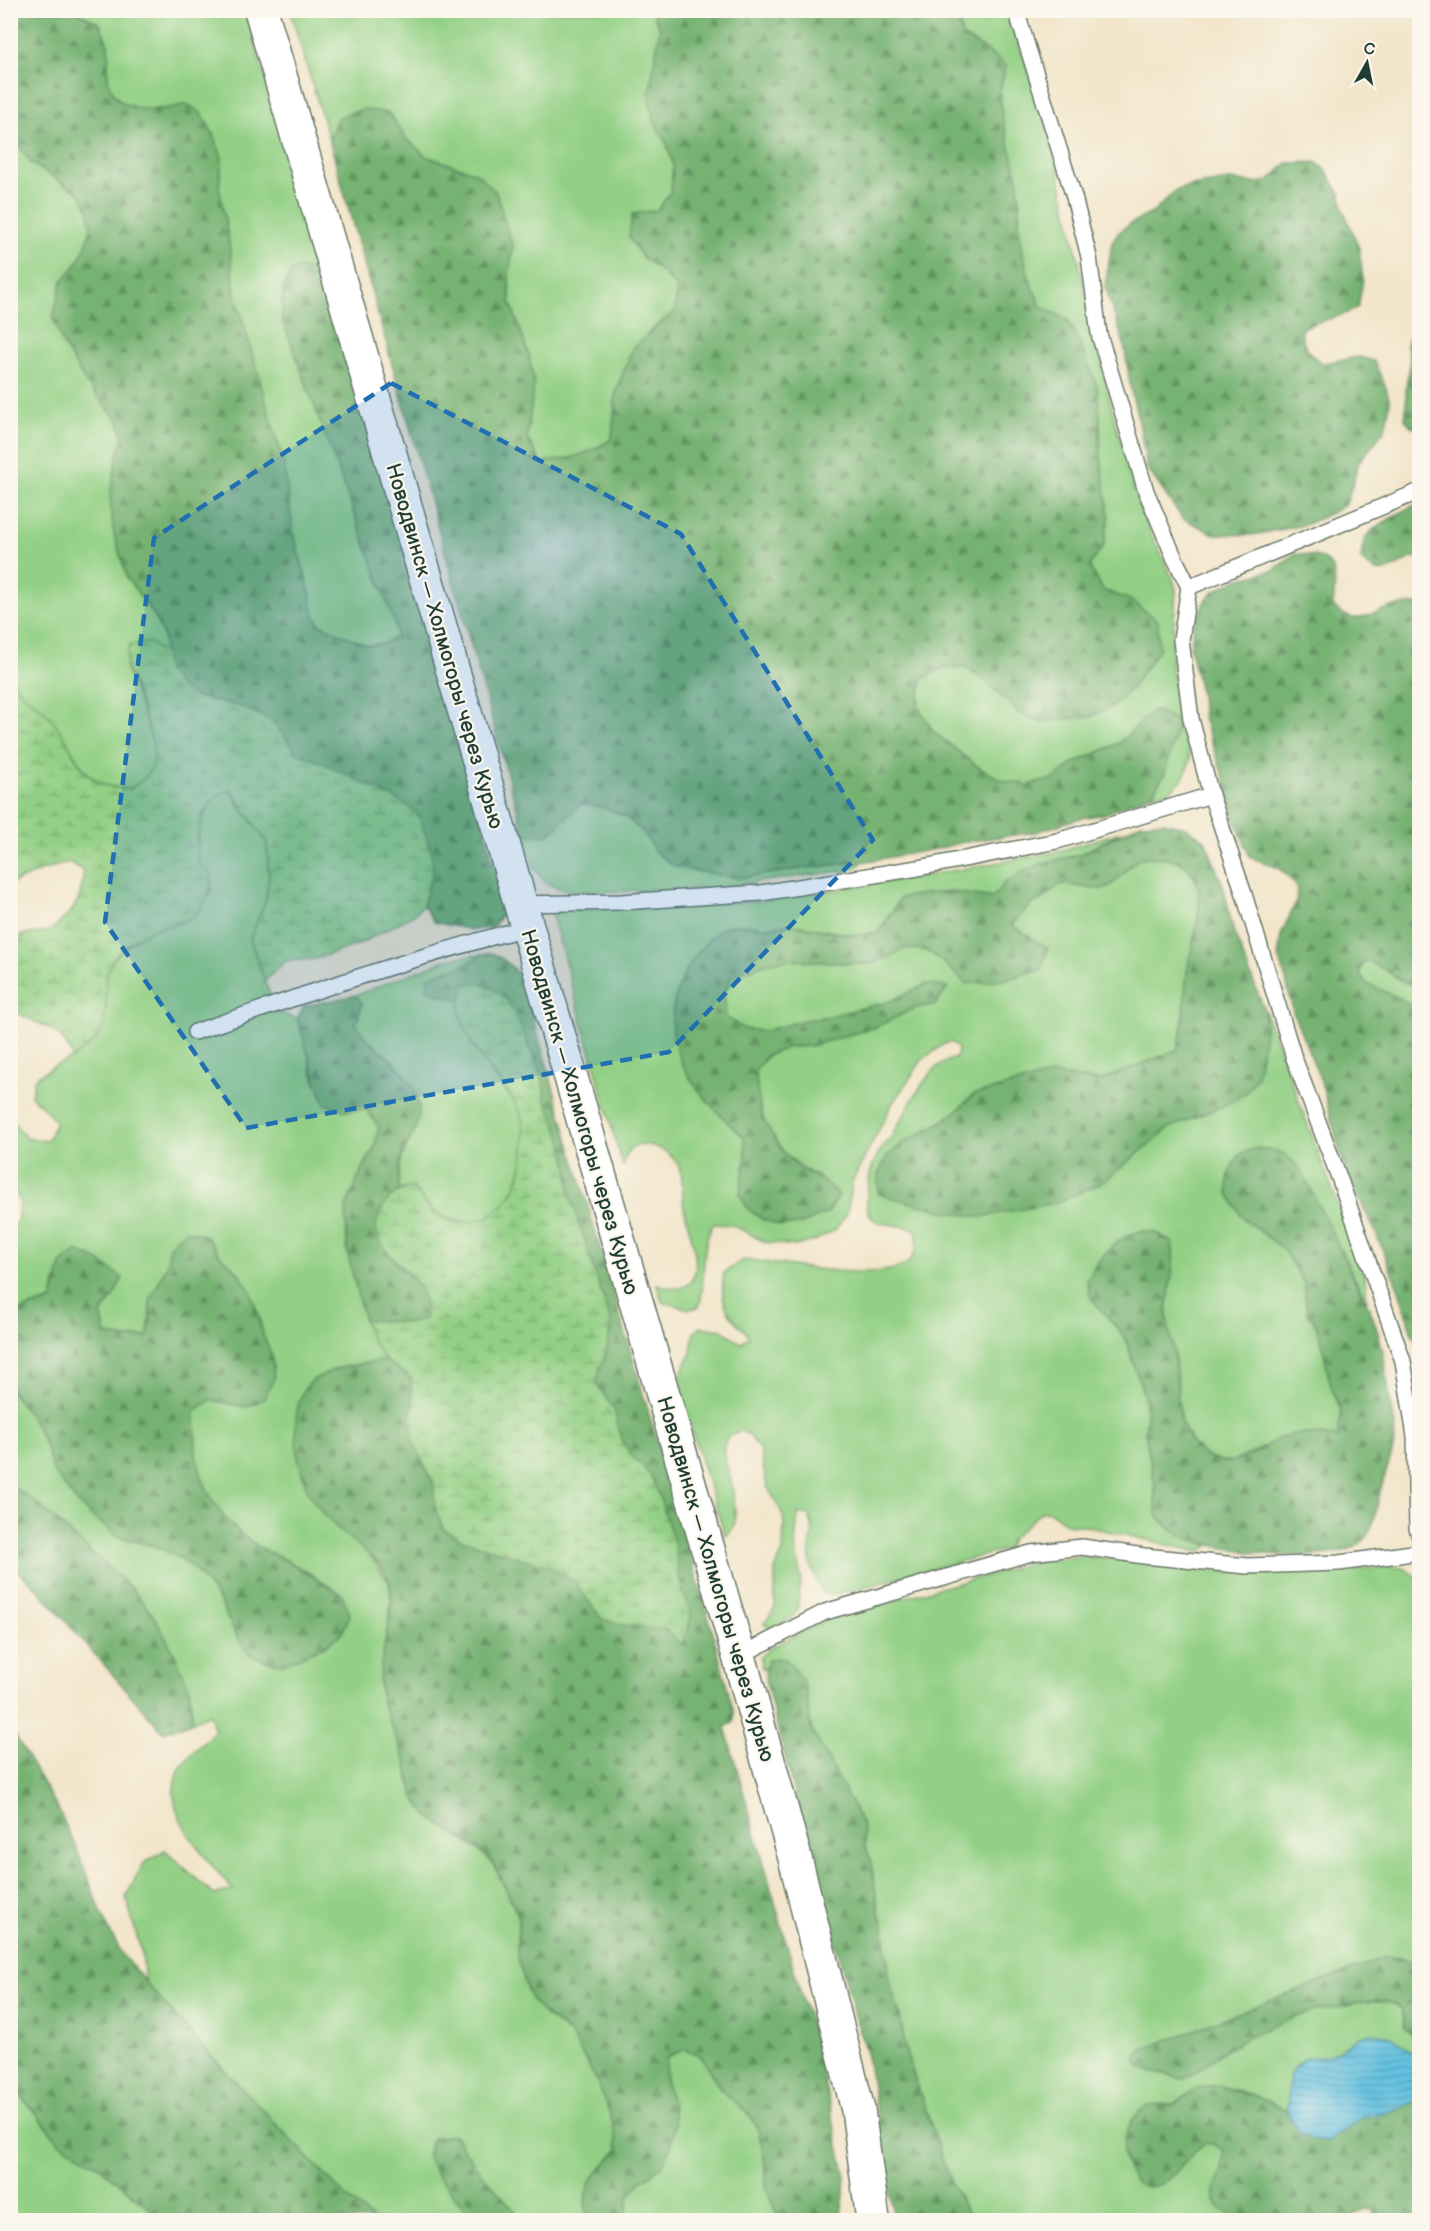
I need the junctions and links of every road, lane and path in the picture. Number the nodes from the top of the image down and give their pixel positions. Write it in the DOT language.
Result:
graph roads {
  1 [pos="261,10"];
  2 [pos="1016,10"];
  3 [pos="1419,491"];
  4 [pos="1190,587"];
  5 [pos="1211,795"];
  6 [pos="523,916"];
  7 [pos="195,1032"];
  8 [pos="1419,1537"];
  9 [pos="1419,1552"];
  10 [pos="739,1656"];
  11 [pos="873,2220"];
  1 -- 6 [label="main road, Новодвинск — Холмогоры через Курью"];
  2 -- 4 [label="lane"];
  3 -- 4 [label="lane"];
  4 -- 5 [label="lane"];
  5 -- 6 [label="lane"];
  5 -- 8 [label="lane"];
  6 -- 7 [label="lane"];
  6 -- 10 [label="main road, Новодвинск — Холмогоры через Курью"];
  9 -- 10 [label="lane"];
  10 -- 11 [label="main road, Новодвинск — Холмогоры через Курью"];
}
